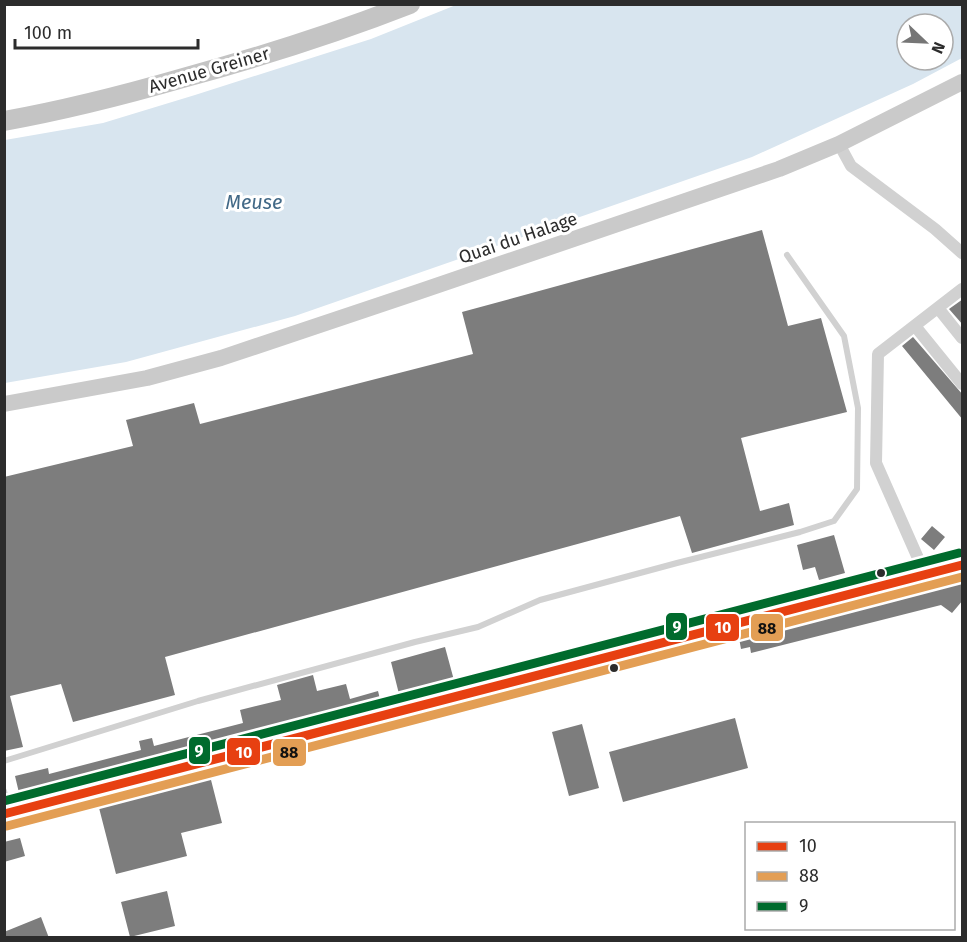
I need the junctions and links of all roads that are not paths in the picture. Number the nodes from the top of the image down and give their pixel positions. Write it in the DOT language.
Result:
graph roads {
  1 [pos="410,4"];
  2 [pos="963,82"];
  3 [pos="4,120"];
  4 [pos="839,144"];
  5 [pos="963,253"];
  6 [pos="788,255"];
  7 [pos="963,289"];
  8 [pos="938,308"];
  9 [pos="915,326"];
  10 [pos="963,338"];
  11 [pos="963,384"];
  12 [pos="4,404"];
  13 [pos="961,569"];
  14 [pos="925,574"];
  15 [pos="4,761"];
  16 [pos="4,791"];
  17 [pos="7,813"];
  1 -- 3 [label="main road, Avenue Greiner"];
  2 -- 4 [label="main road, Quai du Halage"];
  4 -- 5 [label="street"];
  4 -- 12 [label="main road, Quai du Halage"];
  6 -- 15 [label="lane"];
  7 -- 8 [label="street"];
  8 -- 9 [label="street"];
  8 -- 10 [label="street"];
  9 -- 11 [label="street"];
  9 -- 14 [label="street"];
  13 -- 14 [label="main road"];
  14 -- 17 [label="main road"];
  16 -- 17 [label="lane"];
}
